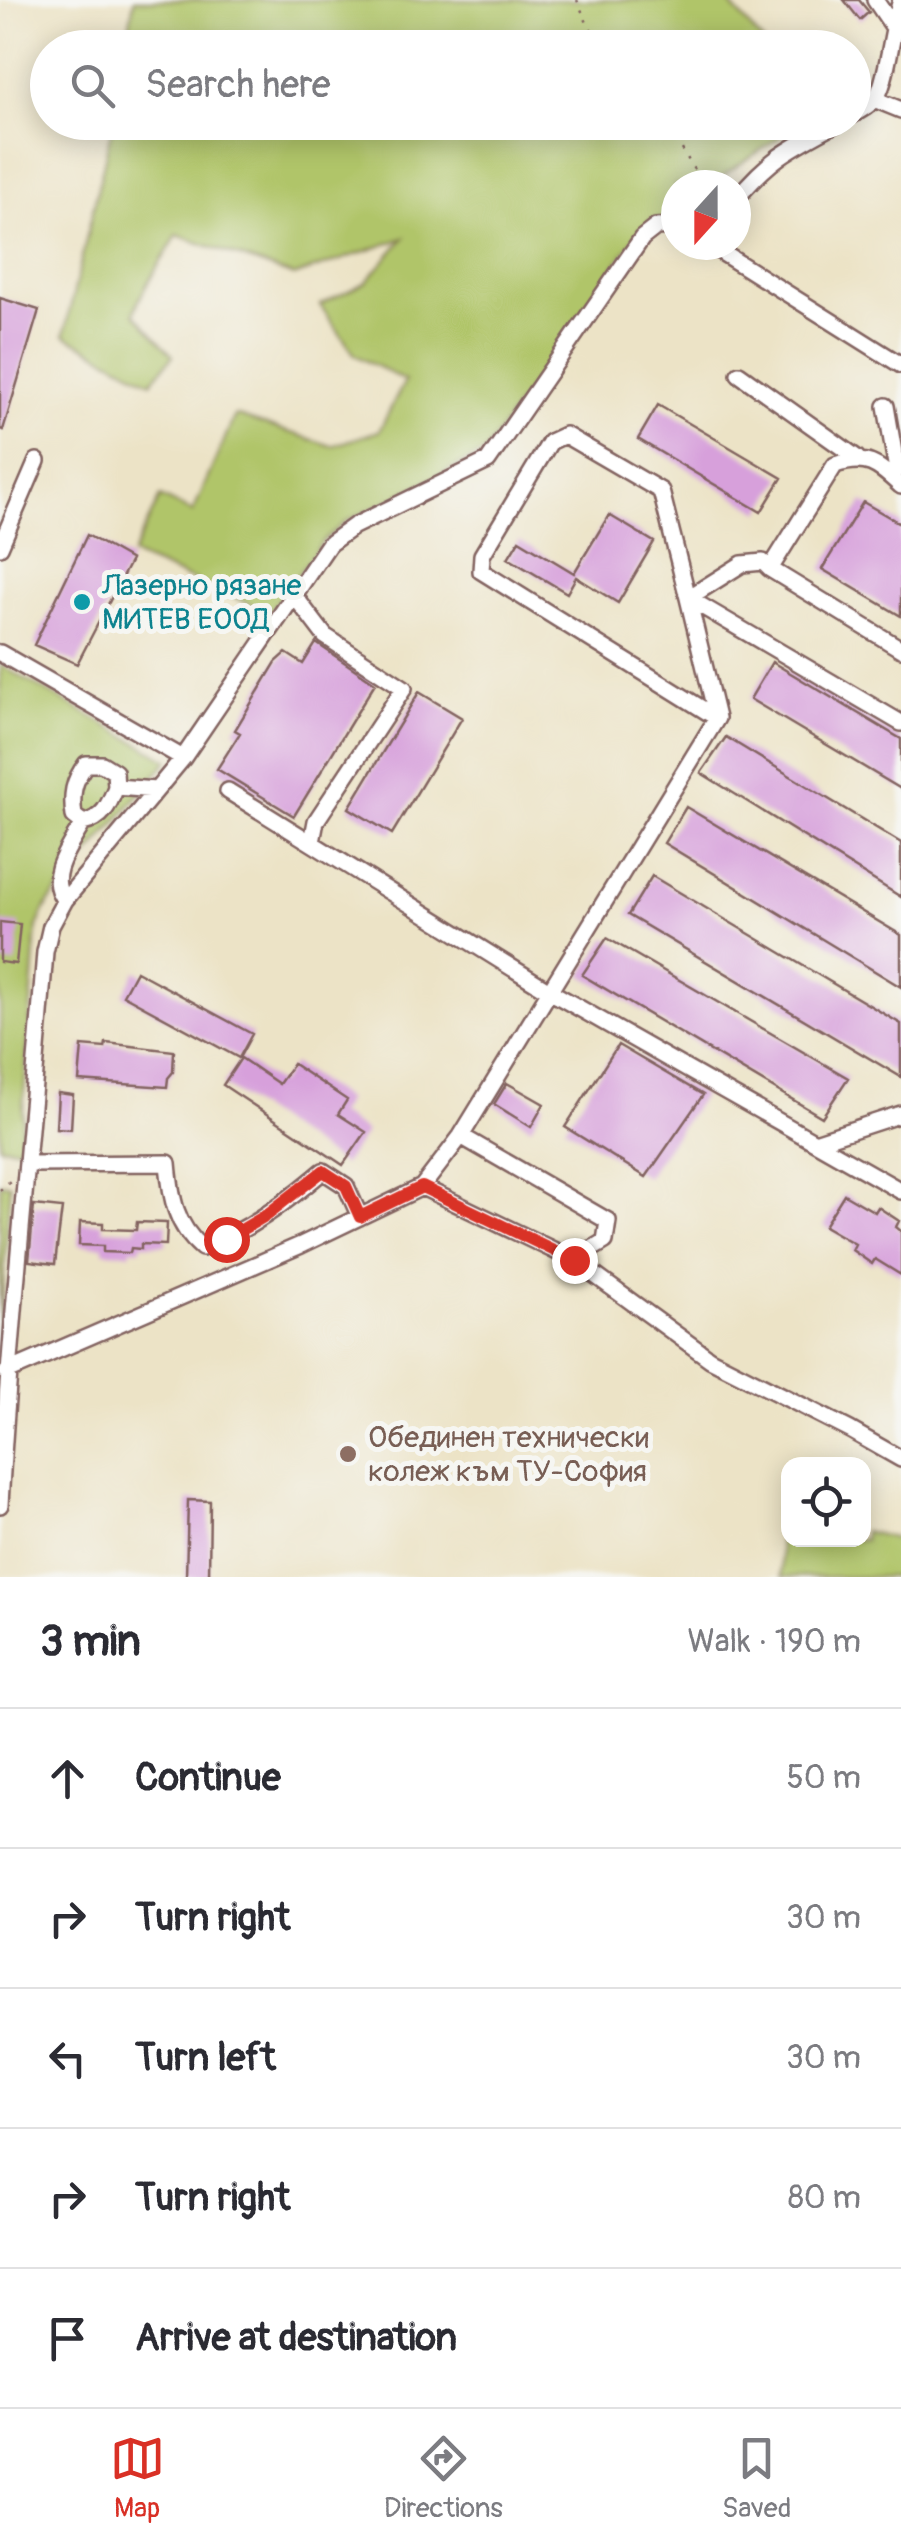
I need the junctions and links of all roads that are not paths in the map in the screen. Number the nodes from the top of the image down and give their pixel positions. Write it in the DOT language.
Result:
graph roads {
  1 [pos="875,0"];
  2 [pos="901,0"];
  3 [pos="892,24"];
  4 [pos="874,99"];
  5 [pos="871,101"];
  6 [pos="901,110"];
  7 [pos="803,140"];
  8 [pos="751,181"];
  9 [pos="661,227"];
  10 [pos="734,260"];
  11 [pos="901,365"];
  12 [pos="739,374"];
  13 [pos="886,406"];
  14 [pos="857,458"];
  15 [pos="36,461"];
  16 [pos="896,482"];
  17 [pos="0,547"];
  18 [pos="770,569"];
  19 [pos="293,594"];
  20 [pos="688,598"];
  21 [pos="901,649"];
  22 [pos="0,653"];
  23 [pos="717,718"];
  24 [pos="901,723"];
  25 [pos="183,758"];
  26 [pos="116,787"];
  27 [pos="156,790"];
  28 [pos="228,790"];
  29 [pos="83,823"];
  30 [pos="312,842"];
  31 [pos="64,900"];
  32 [pos="551,992"];
  33 [pos="901,1114"];
  34 [pos="461,1136"];
  35 [pos="818,1141"];
  36 [pos="29,1164"];
  37 [pos="422,1187"];
  38 [pos="901,1191"];
  39 [pos="360,1217"];
  40 [pos="574,1260"];
  41 [pos="7,1372"];
  42 [pos="901,1460"];
  43 [pos="0,1505"];
  1 -- 3 [label="street"];
  2 -- 3 [label="street"];
  3 -- 4 [label="street"];
  4 -- 5 [label="street"];
  4 -- 6 [label="street"];
  7 -- 8 [label="street"];
  9 -- 19 [label="street"];
  10 -- 11 [label="street"];
  12 -- 14 [label="street"];
  13 -- 16 [label="street"];
  14 -- 16 [label="street"];
  14 -- 18 [label="street"];
  15 -- 17 [label="street"];
  18 -- 20 [label="street"];
  18 -- 21 [label="street"];
  19 -- 25 [label="street"];
  19 -- 30 [label="street"];
  20 -- 23 [label="street"];
  20 -- 23 [label="street"];
  20 -- 24 [label="street"];
  22 -- 25 [label="street"];
  23 -- 32 [label="street"];
  25 -- 27 [label="street"];
  26 -- 27 [label="street"];
  26 -- 29 [label="street"];
  26 -- 29 [label="street"];
  27 -- 31 [label="street"];
  28 -- 30 [label="street"];
  29 -- 31 [label="street"];
  30 -- 32 [label="street"];
  31 -- 36 [label="street"];
  32 -- 34 [label="street"];
  32 -- 35 [label="street"];
  33 -- 35 [label="street"];
  34 -- 37 [label="street"];
  34 -- 40 [label="street"];
  35 -- 38 [label="street"];
  36 -- 39 [label="street"];
  36 -- 41 [label="street"];
  37 -- 39 [label="street"];
  37 -- 40 [label="street"];
  39 -- 41 [label="street"];
  40 -- 42 [label="street"];
  41 -- 43 [label="street"];
}
